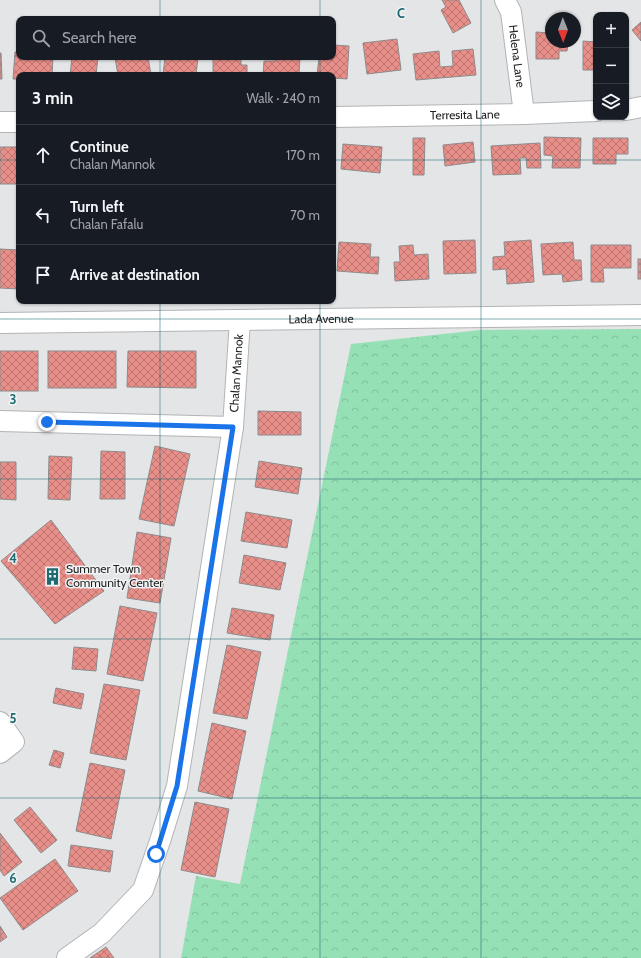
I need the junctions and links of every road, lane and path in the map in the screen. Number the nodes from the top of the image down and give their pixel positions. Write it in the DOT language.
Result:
graph roads {
  1 [pos="505,0"];
  2 [pos="641,107"];
  3 [pos="629,109"];
  4 [pos="593,111"];
  5 [pos="524,114"];
  6 [pos="336,117"];
  7 [pos="0,122"];
  8 [pos="16,122"];
  9 [pos="641,314"];
  10 [pos="240,320"];
  11 [pos="0,323"];
  12 [pos="0,422"];
  13 [pos="233,427"];
  14 [pos="0,722"];
  15 [pos="0,752"];
  16 [pos="67,958"];
  1 -- 5 [label="street, Helena Lane"];
  2 -- 3 [label="street"];
  4 -- 5 [label="street, Terresita Lane"];
  5 -- 6 [label="street, Terresita Lane"];
  7 -- 8 [label="street"];
  9 -- 10 [label="street, Lada Avenue"];
  10 -- 11 [label="street, Lada Avenue"];
  10 -- 13 [label="street, Chalan Mannok"];
  12 -- 13 [label="street"];
  13 -- 16 [label="street, Chalan Mannok"];
  14 -- 15 [label="street"];
}
